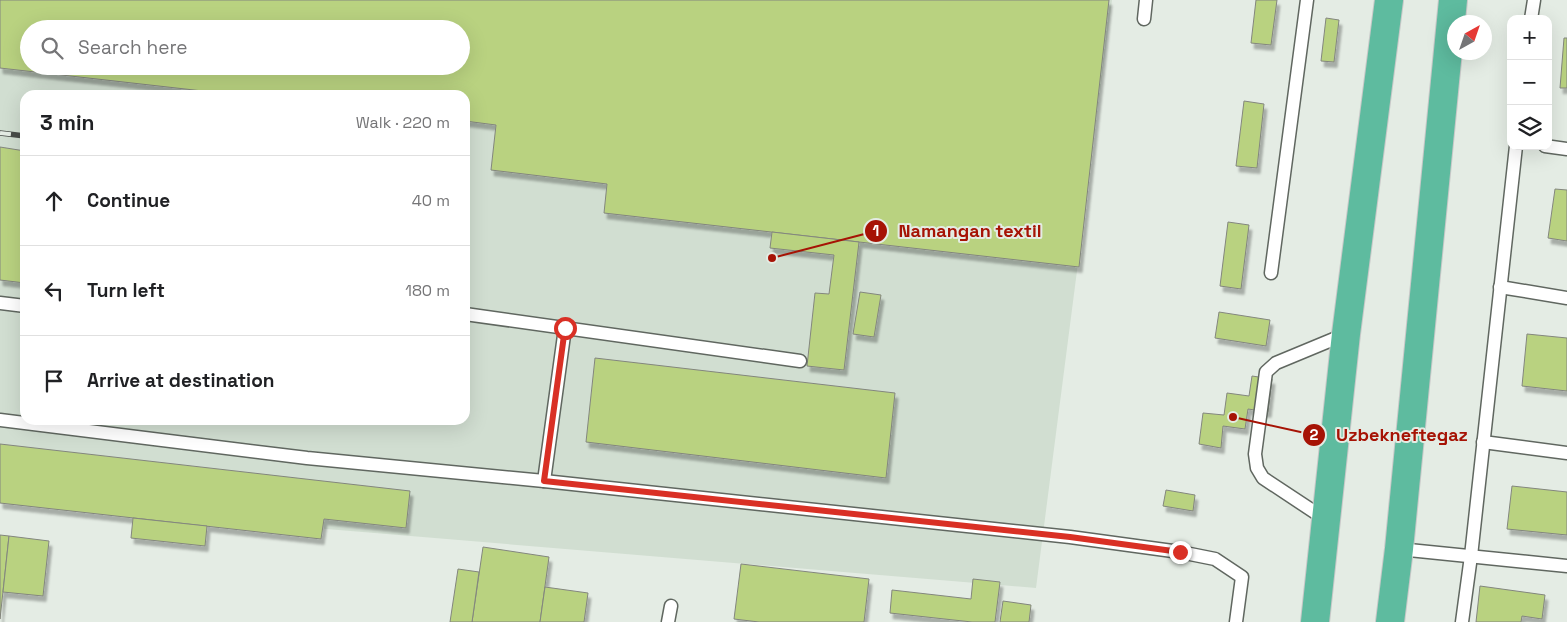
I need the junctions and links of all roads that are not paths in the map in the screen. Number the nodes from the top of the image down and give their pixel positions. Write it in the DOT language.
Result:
graph roads {
  1 [pos="1146,0"];
  2 [pos="1306,0"];
  3 [pos="1390,0"];
  4 [pos="1453,0"];
  5 [pos="1534,0"];
  6 [pos="1532,15"];
  7 [pos="1144,19"];
  8 [pos="1552,147"];
  9 [pos="1567,149"];
  10 [pos="1516,150"];
  11 [pos="1271,274"];
  12 [pos="1500,287"];
  13 [pos="1567,298"];
  14 [pos="0,303"];
  15 [pos="20,305"];
  16 [pos="470,315"];
  17 [pos="565,328"];
  18 [pos="1346,334"];
  19 [pos="800,362"];
  20 [pos="0,420"];
  21 [pos="20,422"];
  22 [pos="40,425"];
  23 [pos="1483,442"];
  24 [pos="1567,453"];
  25 [pos="544,481"];
  26 [pos="1325,519"];
  27 [pos="1399,549"];
  28 [pos="1471,556"];
  29 [pos="1567,566"];
  30 [pos="671,606"];
  31 [pos="668,622"];
  32 [pos="1236,622"];
  33 [pos="1315,622"];
  34 [pos="1390,622"];
  35 [pos="1462,622"];
  1 -- 7 [label="lane"];
  2 -- 11 [label="lane"];
  3 -- 18 [label="highway"];
  4 -- 27 [label="highway"];
  5 -- 6 [label="lane"];
  8 -- 9 [label="lane"];
  10 -- 12 [label="lane"];
  12 -- 13 [label="lane"];
  12 -- 23 [label="lane"];
  14 -- 15 [label="lane"];
  16 -- 17 [label="lane"];
  17 -- 19 [label="lane"];
  17 -- 25 [label="lane"];
  18 -- 26 [label="highway"];
  18 -- 26 [label="lane"];
  20 -- 21 [label="lane"];
  22 -- 25 [label="lane"];
  23 -- 24 [label="lane"];
  23 -- 28 [label="lane"];
  25 -- 32 [label="lane"];
  26 -- 33 [label="highway"];
  27 -- 28 [label="lane"];
  27 -- 34 [label="highway"];
  28 -- 29 [label="lane"];
  28 -- 35 [label="lane"];
  30 -- 31 [label="lane"];
}
